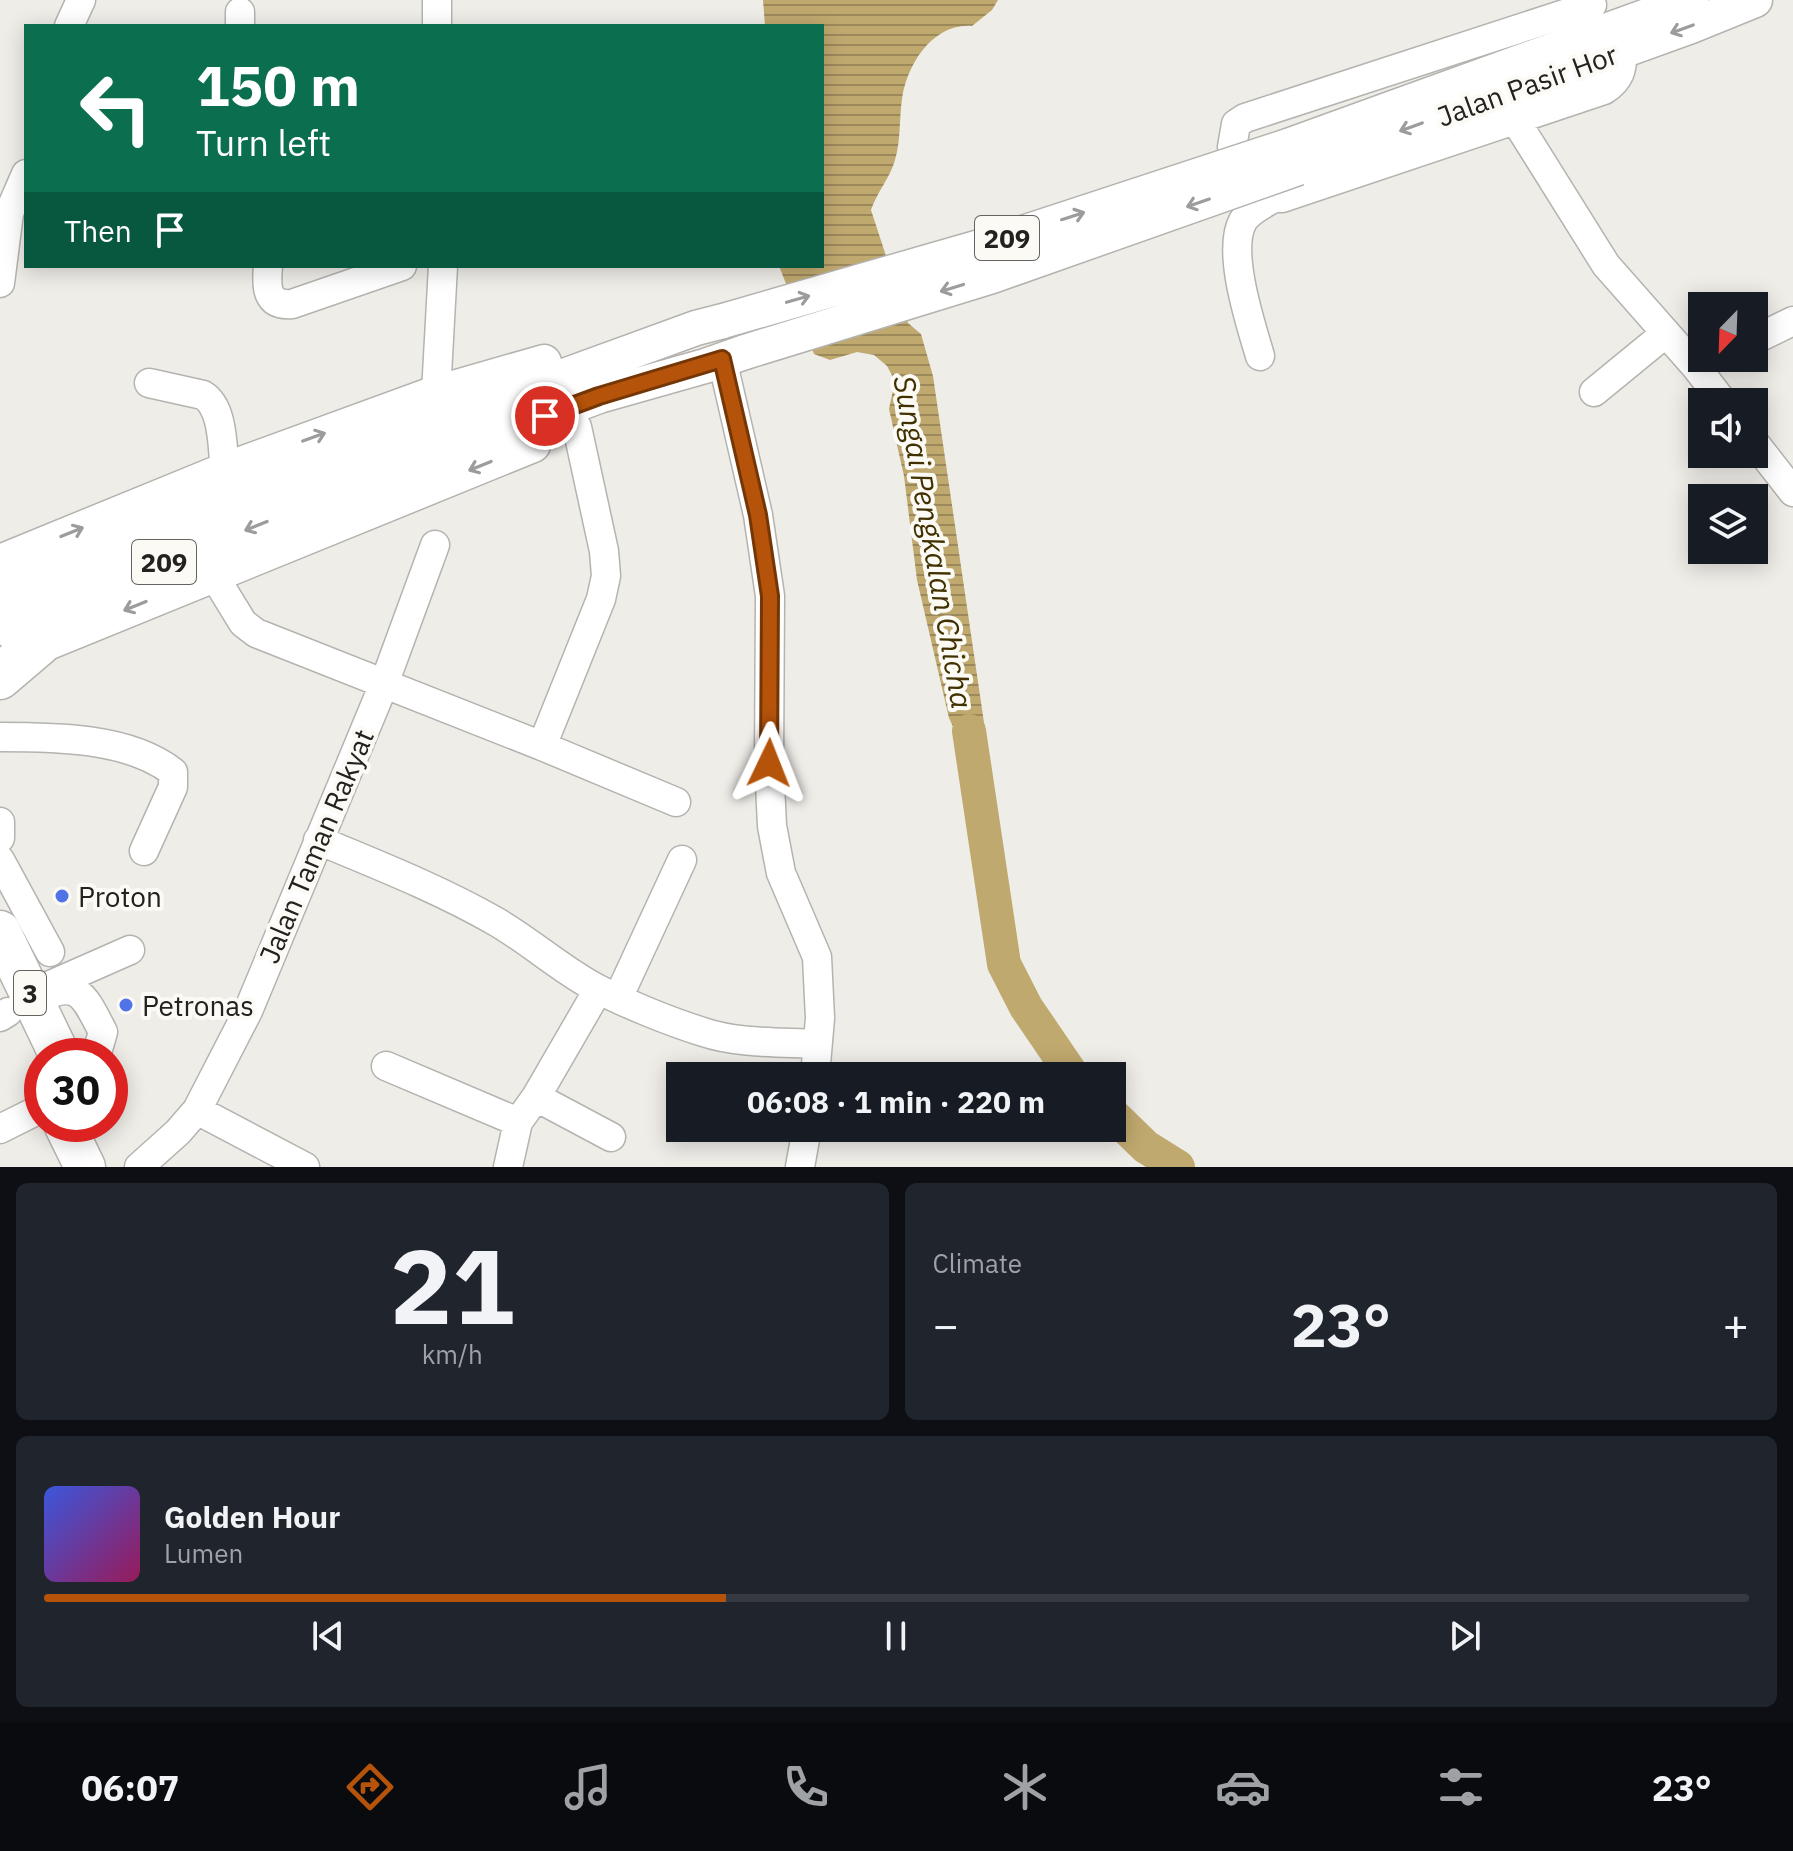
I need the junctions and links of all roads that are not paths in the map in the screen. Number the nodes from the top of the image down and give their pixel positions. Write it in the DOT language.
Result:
graph roads {
  1 [pos="81,0"];
  2 [pos="437,0"];
  3 [pos="1691,0"];
  4 [pos="1755,0"];
  5 [pos="1602,22"];
  6 [pos="70,24"];
  7 [pos="437,24"];
  8 [pos="1514,118"];
  9 [pos="1293,157"];
  10 [pos="24,179"];
  11 [pos="1272,199"];
  12 [pos="268,268"];
  13 [pos="396,268"];
  14 [pos="443,268"];
  15 [pos="0,283"];
  16 [pos="1793,321"];
  17 [pos="709,325"];
  18 [pos="1666,333"];
  19 [pos="1768,333"];
  20 [pos="1688,350"];
  21 [pos="1260,356"];
  22 [pos="724,359"];
  23 [pos="149,383"];
  24 [pos="1594,392"];
  25 [pos="436,393"];
  26 [pos="577,427"];
  27 [pos="1768,460"];
  28 [pos="225,470"];
  29 [pos="324,481"];
  30 [pos="1793,492"];
  31 [pos="435,545"];
  32 [pos="0,562"];
  33 [pos="213,574"];
  34 [pos="0,594"];
  35 [pos="0,628"];
  36 [pos="40,645"];
  37 [pos="0,662"];
  38 [pos="0,679"];
  39 [pos="384,684"];
  40 [pos="0,737"];
  41 [pos="542,746"];
  42 [pos="676,802"];
  43 [pos="0,822"];
  44 [pos="0,838"];
  45 [pos="318,840"];
  46 [pos="144,851"];
  47 [pos="0,860"];
  48 [pos="682,860"];
  49 [pos="0,931"];
  50 [pos="130,950"];
  51 [pos="50,952"];
  52 [pos="608,994"];
  53 [pos="14,1004"];
  54 [pos="27,1038"];
  55 [pos="44,1038"];
  56 [pos="101,1038"];
  57 [pos="817,1044"];
  58 [pos="816,1062"];
  59 [pos="386,1066"];
  60 [pos="536,1097"];
  61 [pos="197,1110"];
  62 [pos="24,1117"];
  63 [pos="518,1122"];
  64 [pos="0,1129"];
  65 [pos="611,1137"];
  66 [pos="73,1142"];
  67 [pos="101,1142"];
  68 [pos="804,1142"];
  69 [pos="85,1167"];
  70 [pos="113,1167"];
  71 [pos="139,1167"];
  72 [pos="305,1167"];
  73 [pos="508,1167"];
  74 [pos="800,1167"];
  1 -- 6 [label="street"];
  2 -- 7 [label="street"];
  3 -- 5 [label="main road, Jalan Pasir Hor / 209"];
  4 -- 5 [label="main road, Jalan Pasir Hor / 209, one-way"];
  5 -- 8 [label="street"];
  5 -- 9 [label="main road, Jalan Pasir Hor / 209"];
  5 -- 11 [label="street"];
  8 -- 11 [label="street"];
  8 -- 18 [label="street"];
  17 -- 9 [label="main road, 209, one-way, bridge"];
  9 -- 22 [label="main road, 209, one-way, bridge"];
  10 -- 15 [label="street"];
  11 -- 21 [label="street"];
  12 -- 13 [label="street"];
  14 -- 25 [label="street"];
  16 -- 19 [label="street"];
  17 -- 25 [label="main road"];
  17 -- 29 [label="main road, 209"];
  18 -- 20 [label="street"];
  18 -- 24 [label="street"];
  22 -- 26 [label="main road"];
  22 -- 29 [label="main road, 209"];
  22 -- 57 [label="street"];
  23 -- 28 [label="street"];
  28 -- 25 [label="main road, one-way"];
  26 -- 33 [label="main road, one-way"];
  26 -- 41 [label="street"];
  27 -- 30 [label="street"];
  32 -- 28 [label="main road, one-way"];
  29 -- 34 [label="main road, 209"];
  29 -- 35 [label="main road, 209, one-way"];
  31 -- 39 [label="street, Jalan Taman Rakyat"];
  33 -- 36 [label="main road, one-way"];
  33 -- 39 [label="street"];
  36 -- 37 [label="main road"];
  36 -- 38 [label="highway"];
  39 -- 41 [label="street"];
  39 -- 45 [label="street, Jalan Taman Rakyat"];
  40 -- 46 [label="street"];
  41 -- 42 [label="street"];
  43 -- 44 [label="street"];
  45 -- 52 [label="street"];
  45 -- 61 [label="street, Jalan Taman Rakyat"];
  47 -- 51 [label="street"];
  48 -- 52 [label="street"];
  49 -- 53 [label="highway, 3"];
  50 -- 53 [label="street"];
  52 -- 57 [label="street"];
  52 -- 60 [label="street"];
  53 -- 54 [label="highway, 3"];
  53 -- 55 [label="highway, 3"];
  53 -- 56 [label="street"];
  57 -- 58 [label="street"];
  59 -- 63 [label="street"];
  60 -- 63 [label="street"];
  60 -- 65 [label="street"];
  61 -- 71 [label="street, Jalan Taman Rakyat"];
  61 -- 72 [label="street"];
  62 -- 64 [label="street"];
  63 -- 73 [label="street"];
  66 -- 69 [label="highway"];
  67 -- 70 [label="highway"];
  68 -- 74 [label="street"];
}
